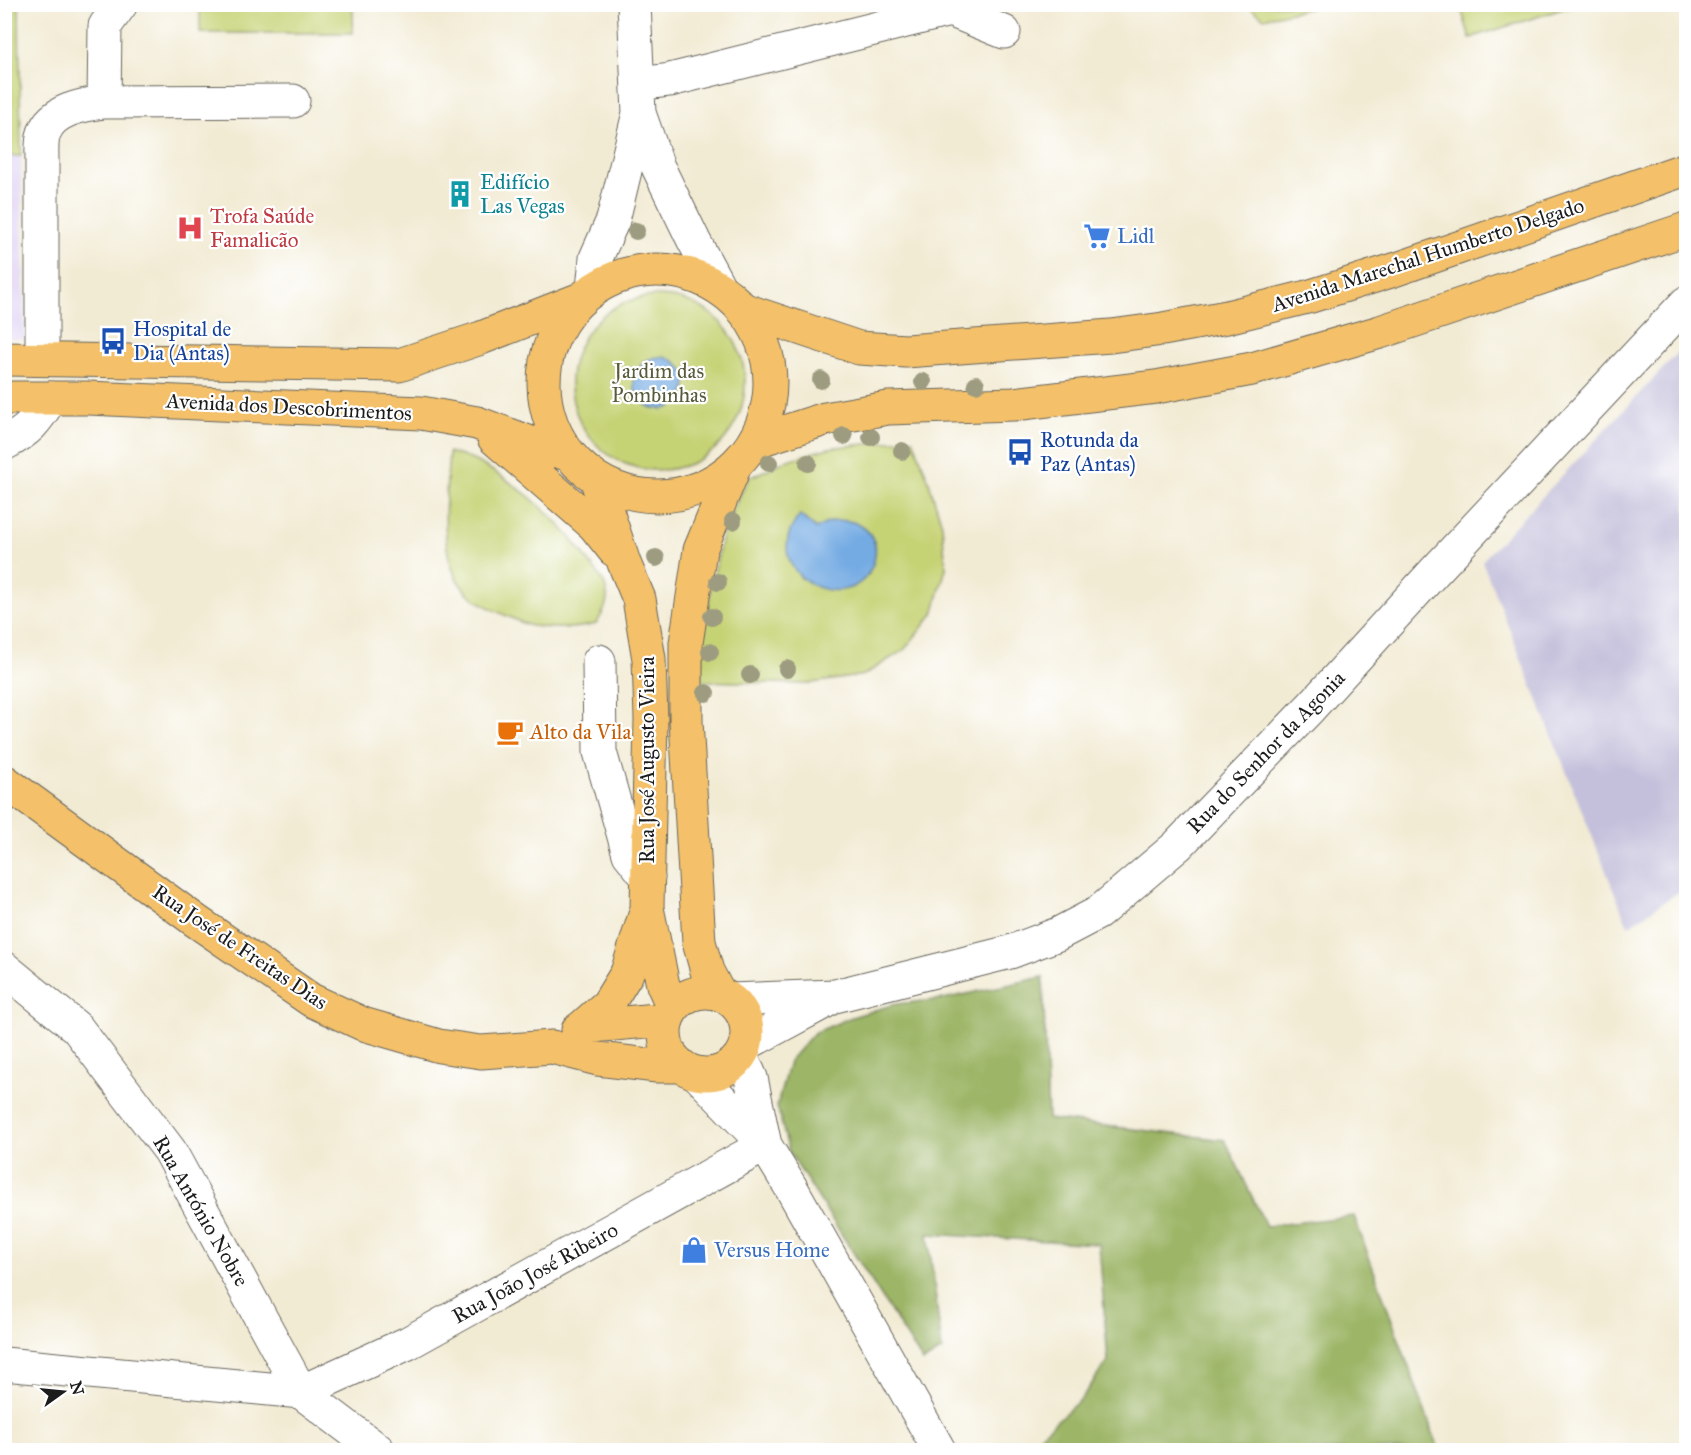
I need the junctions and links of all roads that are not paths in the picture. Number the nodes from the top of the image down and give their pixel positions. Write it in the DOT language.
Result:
graph roads {
  1 [pos="121,4"];
  2 [pos="634,4"];
  3 [pos="1004,32"];
  4 [pos="639,99"];
  5 [pos="293,101"];
  6 [pos="104,102"];
  7 [pos="1686,169"];
  8 [pos="1686,229"];
  9 [pos="586,295"];
  10 [pos="731,299"];
  11 [pos="1686,303"];
  12 [pos="4,359"];
  13 [pos="42,359"];
  14 [pos="4,398"];
  15 [pos="51,398"];
  16 [pos="477,423"];
  17 [pos="756,441"];
  18 [pos="4,444"];
  19 [pos="567,454"];
  20 [pos="734,468"];
  21 [pos="597,481"];
  22 [pos="624,563"];
  23 [pos="599,661"];
  24 [pos="4,781"];
  25 [pos="648,893"];
  26 [pos="4,968"];
  27 [pos="835,996"];
  28 [pos="724,997"];
  29 [pos="670,1013"];
  30 [pos="582,1027"];
  31 [pos="552,1047"];
  32 [pos="743,1049"];
  33 [pos="689,1070"];
  34 [pos="765,1145"];
  35 [pos="4,1364"];
  36 [pos="301,1392"];
  37 [pos="378,1450"];
  38 [pos="939,1450"];
  1 -- 6 [label="street"];
  2 -- 4 [label="street"];
  3 -- 4 [label="street"];
  4 -- 9 [label="street"];
  4 -- 10 [label="street"];
  5 -- 6 [label="street"];
  6 -- 13 [label="street"];
  7 -- 10 [label="main road, Avenida Marechal Humberto Delgado"];
  8 -- 17 [label="main road"];
  9 -- 10 [label="main road, Avenida Marechal Humberto Delgado"];
  9 -- 13 [label="main road, Avenida dos Descobrimentos"];
  9 -- 19 [label="main road"];
  10 -- 17 [label="main road"];
  11 -- 27 [label="street, Rua do Senhor da Agonia"];
  12 -- 13 [label="main road, Avenida dos Descobrimentos"];
  14 -- 15 [label="main road, Avenida dos Descobrimentos"];
  15 -- 16 [label="main road, Avenida dos Descobrimentos"];
  15 -- 18 [label="street"];
  16 -- 19 [label="main road, Avenida dos Descobrimentos"];
  16 -- 22 [label="main road"];
  17 -- 20 [label="main road"];
  19 -- 21 [label="main road"];
  20 -- 21 [label="main road"];
  20 -- 28 [label="main road, Rua José Augusto Vieira"];
  21 -- 22 [label="main road, Rua José Augusto Vieira"];
  22 -- 25 [label="main road, Rua José Augusto Vieira"];
  23 -- 25 [label="street"];
  24 -- 31 [label="main road, Rua José de Freitas Dias"];
  25 -- 29 [label="main road, Rua José Augusto Vieira"];
  25 -- 30 [label="main road"];
  26 -- 36 [label="street, Rua António Nobre"];
  27 -- 28 [label="street, Rua do Senhor da Agonia"];
  27 -- 32 [label="street"];
  28 -- 29 [label="main road"];
  28 -- 32 [label="main road"];
  29 -- 30 [label="main road"];
  29 -- 33 [label="main road"];
  30 -- 31 [label="main road"];
  31 -- 33 [label="main road, Rua José de Freitas Dias"];
  32 -- 33 [label="main road"];
  32 -- 34 [label="street"];
  33 -- 34 [label="street"];
  34 -- 36 [label="street, Rua João José Ribeiro"];
  34 -- 38 [label="street"];
  35 -- 36 [label="street"];
  36 -- 37 [label="street"];
}
